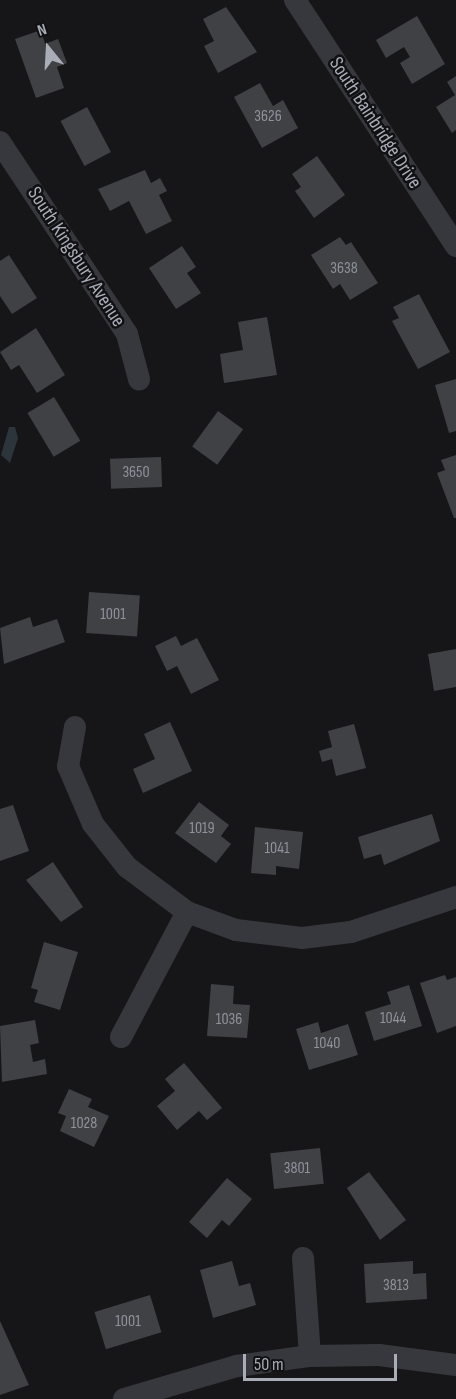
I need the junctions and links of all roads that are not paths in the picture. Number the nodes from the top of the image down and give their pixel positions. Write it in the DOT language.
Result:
graph roads {
  1 [pos="295,0"];
  2 [pos="0,142"];
  3 [pos="456,246"];
  4 [pos="139,379"];
  5 [pos="75,727"];
  6 [pos="456,897"];
  7 [pos="187,912"];
  8 [pos="121,1037"];
  9 [pos="303,1258"];
  10 [pos="310,1356"];
  11 [pos="456,1365"];
  12 [pos="124,1399"];
  1 -- 3 [label="street, South Bainbridge Drive"];
  2 -- 4 [label="street, South Kingsbury Avenue"];
  5 -- 7 [label="street"];
  6 -- 7 [label="street"];
  7 -- 8 [label="street"];
  9 -- 10 [label="street"];
  10 -- 11 [label="street"];
  10 -- 12 [label="street"];
}
